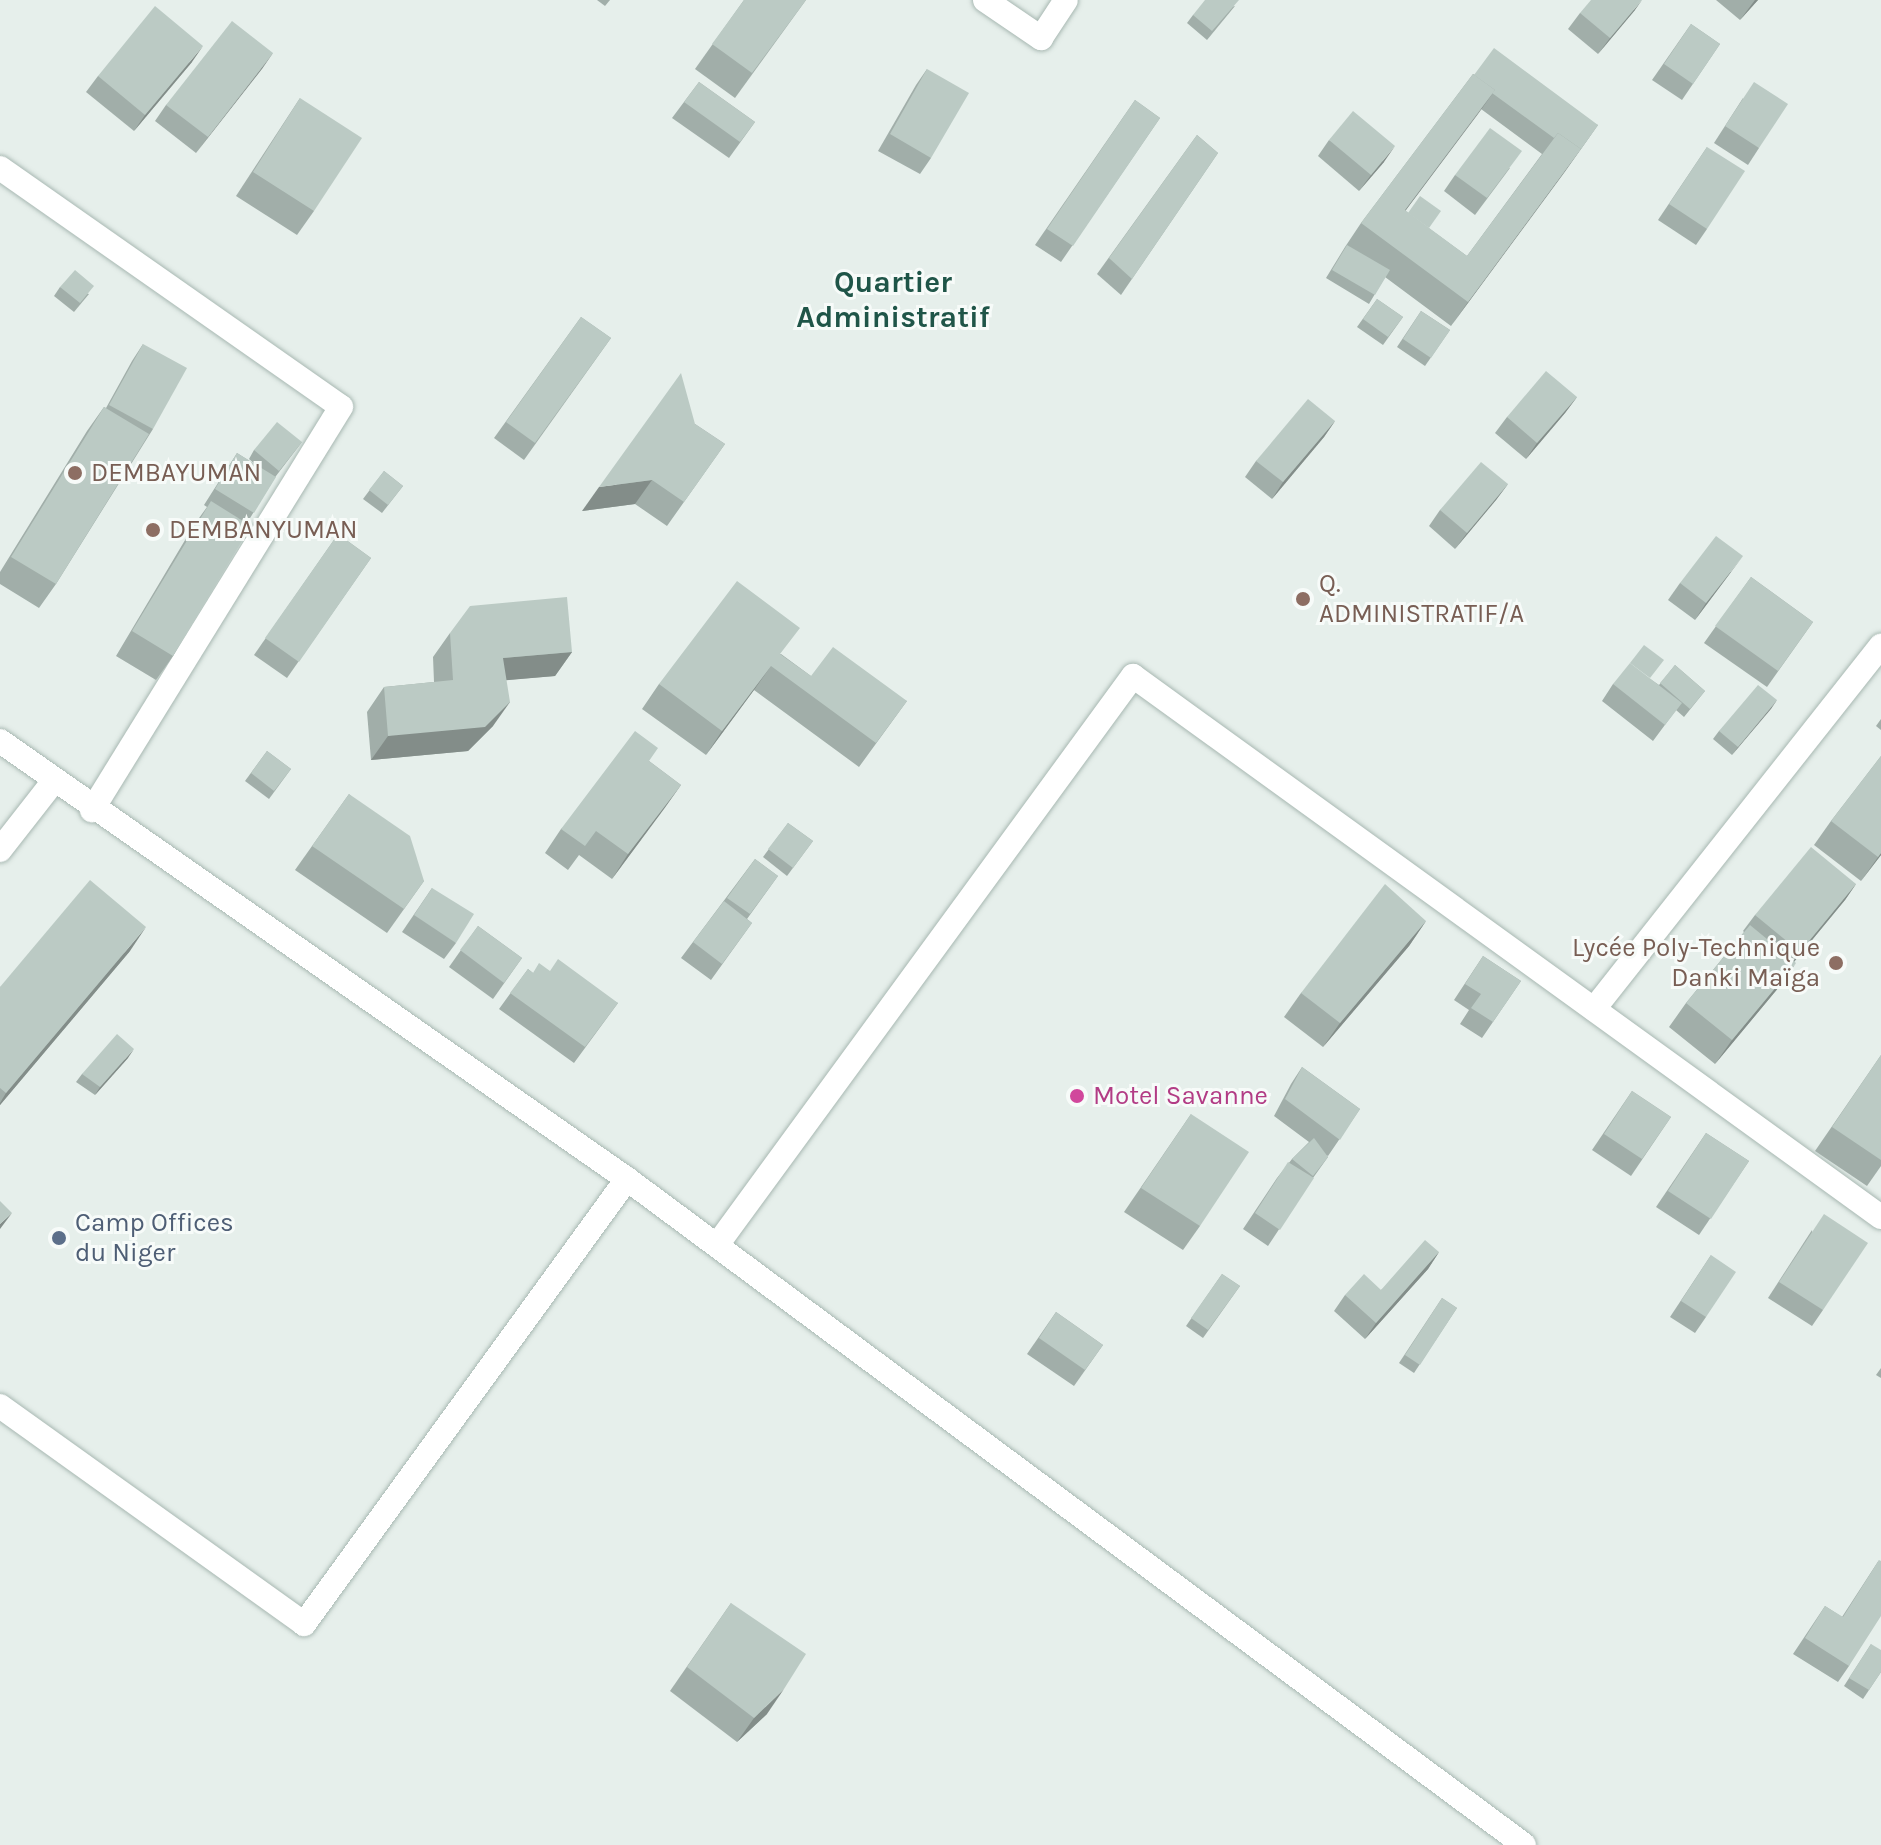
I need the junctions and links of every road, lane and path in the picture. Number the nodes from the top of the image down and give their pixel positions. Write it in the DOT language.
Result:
graph roads {
  1 [pos="985,0"];
  2 [pos="1066,0"];
  3 [pos="0,168"];
  4 [pos="1881,646"];
  5 [pos="0,741"];
  6 [pos="54,781"];
  7 [pos="92,810"];
  8 [pos="0,850"];
  9 [pos="1594,1009"];
  10 [pos="627,1179"];
  11 [pos="1881,1217"];
  12 [pos="717,1245"];
  13 [pos="0,1406"];
  14 [pos="1524,1845"];
  1 -- 2 [label="street"];
  3 -- 7 [label="street"];
  4 -- 9 [label="street"];
  5 -- 6 [label="street"];
  6 -- 7 [label="street"];
  6 -- 8 [label="street"];
  7 -- 10 [label="street"];
  9 -- 11 [label="street"];
  9 -- 12 [label="street"];
  10 -- 12 [label="street"];
  10 -- 13 [label="street"];
  12 -- 14 [label="street"];
}
